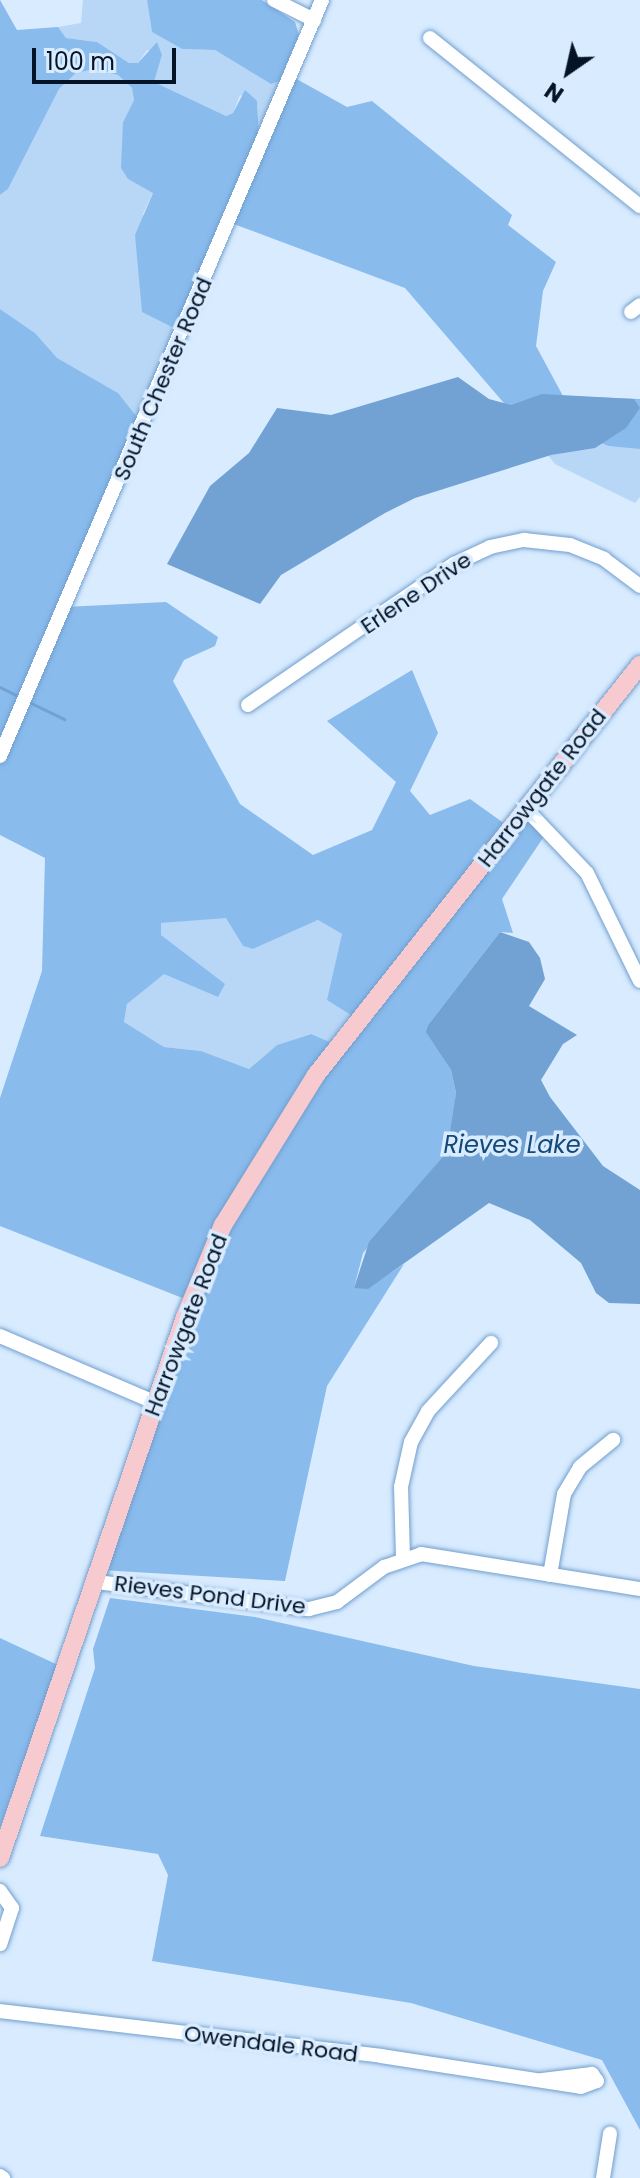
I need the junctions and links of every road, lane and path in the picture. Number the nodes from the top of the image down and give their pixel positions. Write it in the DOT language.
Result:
graph roads {
  1 [pos="274,0"];
  2 [pos="322,0"];
  3 [pos="314,20"];
  4 [pos="430,38"];
  5 [pos="640,206"];
  6 [pos="640,586"];
  7 [pos="638,670"];
  8 [pos="248,705"];
  9 [pos="0,756"];
  10 [pos="526,809"];
  11 [pos="640,981"];
  12 [pos="0,1336"];
  13 [pos="491,1343"];
  14 [pos="156,1403"];
  15 [pos="613,1440"];
  16 [pos="403,1557"];
  17 [pos="550,1575"];
  18 [pos="97,1582"];
  19 [pos="640,1589"];
  20 [pos="0,1858"];
  21 [pos="0,1891"];
  22 [pos="0,1944"];
  23 [pos="0,2011"];
  24 [pos="542,2080"];
  25 [pos="610,2134"];
  26 [pos="603,2178"];
  1 -- 3 [label="street"];
  2 -- 3 [label="street, South Chester Road"];
  3 -- 9 [label="street, South Chester Road"];
  4 -- 5 [label="street"];
  6 -- 8 [label="street, Erlene Drive"];
  7 -- 10 [label="main road, Harrowgate Road"];
  10 -- 11 [label="street"];
  10 -- 14 [label="main road, Harrowgate Road"];
  12 -- 14 [label="street"];
  13 -- 16 [label="street"];
  14 -- 18 [label="main road, Harrowgate Road"];
  15 -- 17 [label="street"];
  16 -- 17 [label="street"];
  16 -- 18 [label="street, Rieves Pond Drive"];
  17 -- 19 [label="street"];
  18 -- 20 [label="main road, Harrowgate Road"];
  21 -- 22 [label="street"];
  23 -- 24 [label="street, Owendale Road"];
  25 -- 26 [label="street"];
}
